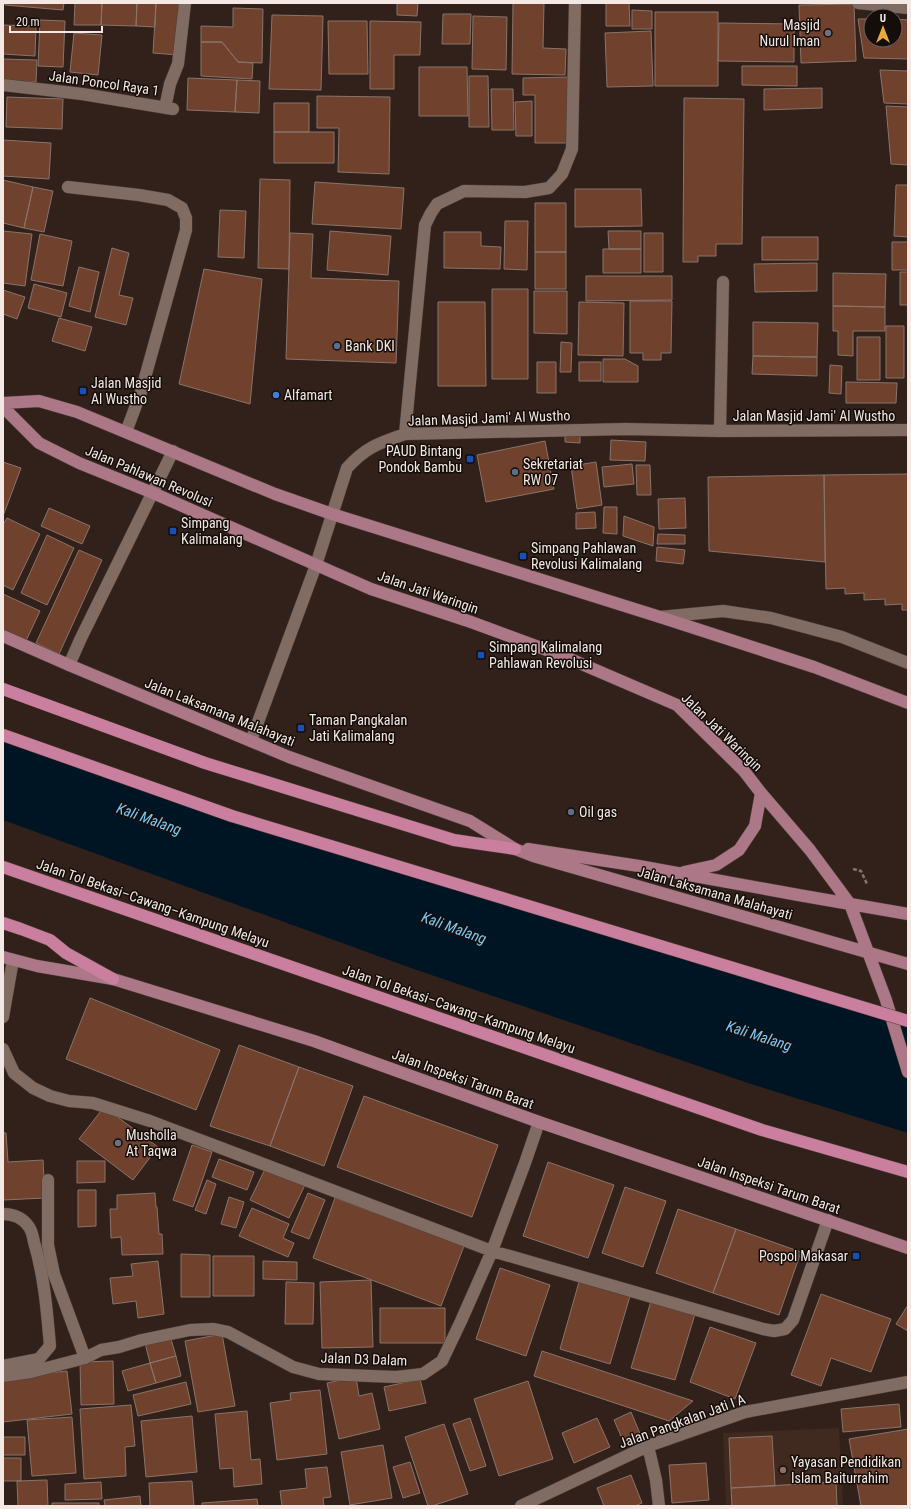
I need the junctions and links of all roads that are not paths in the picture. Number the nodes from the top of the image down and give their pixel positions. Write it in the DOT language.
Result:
graph roads {
  1 [pos="186,3"];
  2 [pos="575,3"];
  3 [pos="858,3"];
  4 [pos="908,8"];
  5 [pos="3,85"];
  6 [pos="68,187"];
  7 [pos="723,282"];
  8 [pos="3,403"];
  9 [pos="3,407"];
  10 [pos="908,430"];
  11 [pos="720,431"];
  12 [pos="126,432"];
  13 [pos="405,434"];
  14 [pos="173,451"];
  15 [pos="153,493"];
  16 [pos="332,514"];
  17 [pos="316,565"];
  18 [pos="660,617"];
  19 [pos="3,636"];
  20 [pos="908,663"];
  21 [pos="70,665"];
  22 [pos="3,689"];
  23 [pos="908,703"];
  24 [pos="3,735"];
  25 [pos="251,741"];
  26 [pos="761,793"];
  27 [pos="515,848"];
  28 [pos="3,867"];
  29 [pos="678,873"];
  30 [pos="850,904"];
  31 [pos="908,914"];
  32 [pos="3,923"];
  33 [pos="869,953"];
  34 [pos="8,958"];
  35 [pos="908,964"];
  36 [pos="113,979"];
  37 [pos="3,1017"];
  38 [pos="908,1021"];
  39 [pos="3,1049"];
  40 [pos="908,1072"];
  41 [pos="539,1122"];
  42 [pos="908,1172"];
  43 [pos="48,1180"];
  44 [pos="3,1214"];
  45 [pos="828,1220"];
  46 [pos="908,1248"];
  47 [pos="492,1250"];
  48 [pos="85,1358"];
  49 [pos="3,1366"];
  50 [pos="3,1376"];
  51 [pos="908,1382"];
  52 [pos="648,1446"];
  53 [pos="521,1506"];
  54 [pos="659,1506"];
  1 -- 5 [label="street, Jalan Poncol Raya 1"];
  2 -- 13 [label="street"];
  3 -- 4 [label="street"];
  6 -- 12 [label="street"];
  7 -- 11 [label="street"];
  8 -- 12 [label="main road"];
  9 -- 15 [label="main road, Jalan Pahlawan Revolusi"];
  10 -- 11 [label="street, Jalan Masjid Jami' Al Wustho"];
  11 -- 13 [label="street, Jalan Masjid Jami' Al Wustho"];
  12 -- 14 [label="main road"];
  13 -- 16 [label="street, Jalan Masjid Jami' Al Wustho"];
  14 -- 15 [label="street"];
  14 -- 16 [label="main road"];
  15 -- 17 [label="main road, Jalan Pahlawan Revolusi"];
  15 -- 21 [label="street"];
  16 -- 17 [label="street, Jalan Masjid Jami' Al Wustho"];
  16 -- 18 [label="main road"];
  17 -- 25 [label="street, Jalan Masjid Jami' Al Wustho"];
  17 -- 26 [label="main road, Jalan Jati Waringin"];
  18 -- 20 [label="street"];
  18 -- 23 [label="main road"];
  19 -- 21 [label="main road, Jalan Laksamana Malahayati"];
  21 -- 25 [label="main road, Jalan Laksamana Malahayati"];
  22 -- 27 [label="highway"];
  24 -- 38 [label="highway, bridge"];
  25 -- 27 [label="main road, Jalan Laksamana Malahayati"];
  26 -- 29 [label="main road"];
  26 -- 30 [label="main road, Jalan Jati Waringin"];
  27 -- 29 [label="main road, Jalan Laksamana Malahayati"];
  27 -- 33 [label="main road, Jalan Laksamana Malahayati"];
  28 -- 42 [label="highway, Jalan Tol Bekasi–Cawang–Kampung Melayu"];
  29 -- 30 [label="main road, Jalan Laksamana Malahayati"];
  30 -- 31 [label="main road, Jalan Laksamana Malahayati"];
  30 -- 33 [label="main road, Jalan Jati Waringin"];
  32 -- 36 [label="highway"];
  33 -- 35 [label="main road, Jalan Laksamana Malahayati"];
  33 -- 40 [label="main road, Jalan Jati Waringin"];
  34 -- 36 [label="main road, Jalan Inspeksi Tarum Barat"];
  34 -- 37 [label="street"];
  36 -- 41 [label="main road, Jalan Inspeksi Tarum Barat"];
  39 -- 47 [label="street"];
  41 -- 45 [label="main road, Jalan Inspeksi Tarum Barat"];
  41 -- 47 [label="street, Jalan D3 Dalam"];
  43 -- 48 [label="street"];
  44 -- 49 [label="street"];
  45 -- 46 [label="main road, Jalan Inspeksi Tarum Barat"];
  45 -- 47 [label="street"];
  47 -- 48 [label="street, Jalan D3 Dalam"];
  48 -- 50 [label="street, Jalan D3 Dalam"];
  51 -- 52 [label="street, Jalan Pangkalan Jati I A"];
  52 -- 53 [label="street, Jalan Pangkalan Jati I A"];
  52 -- 54 [label="street"];
}
